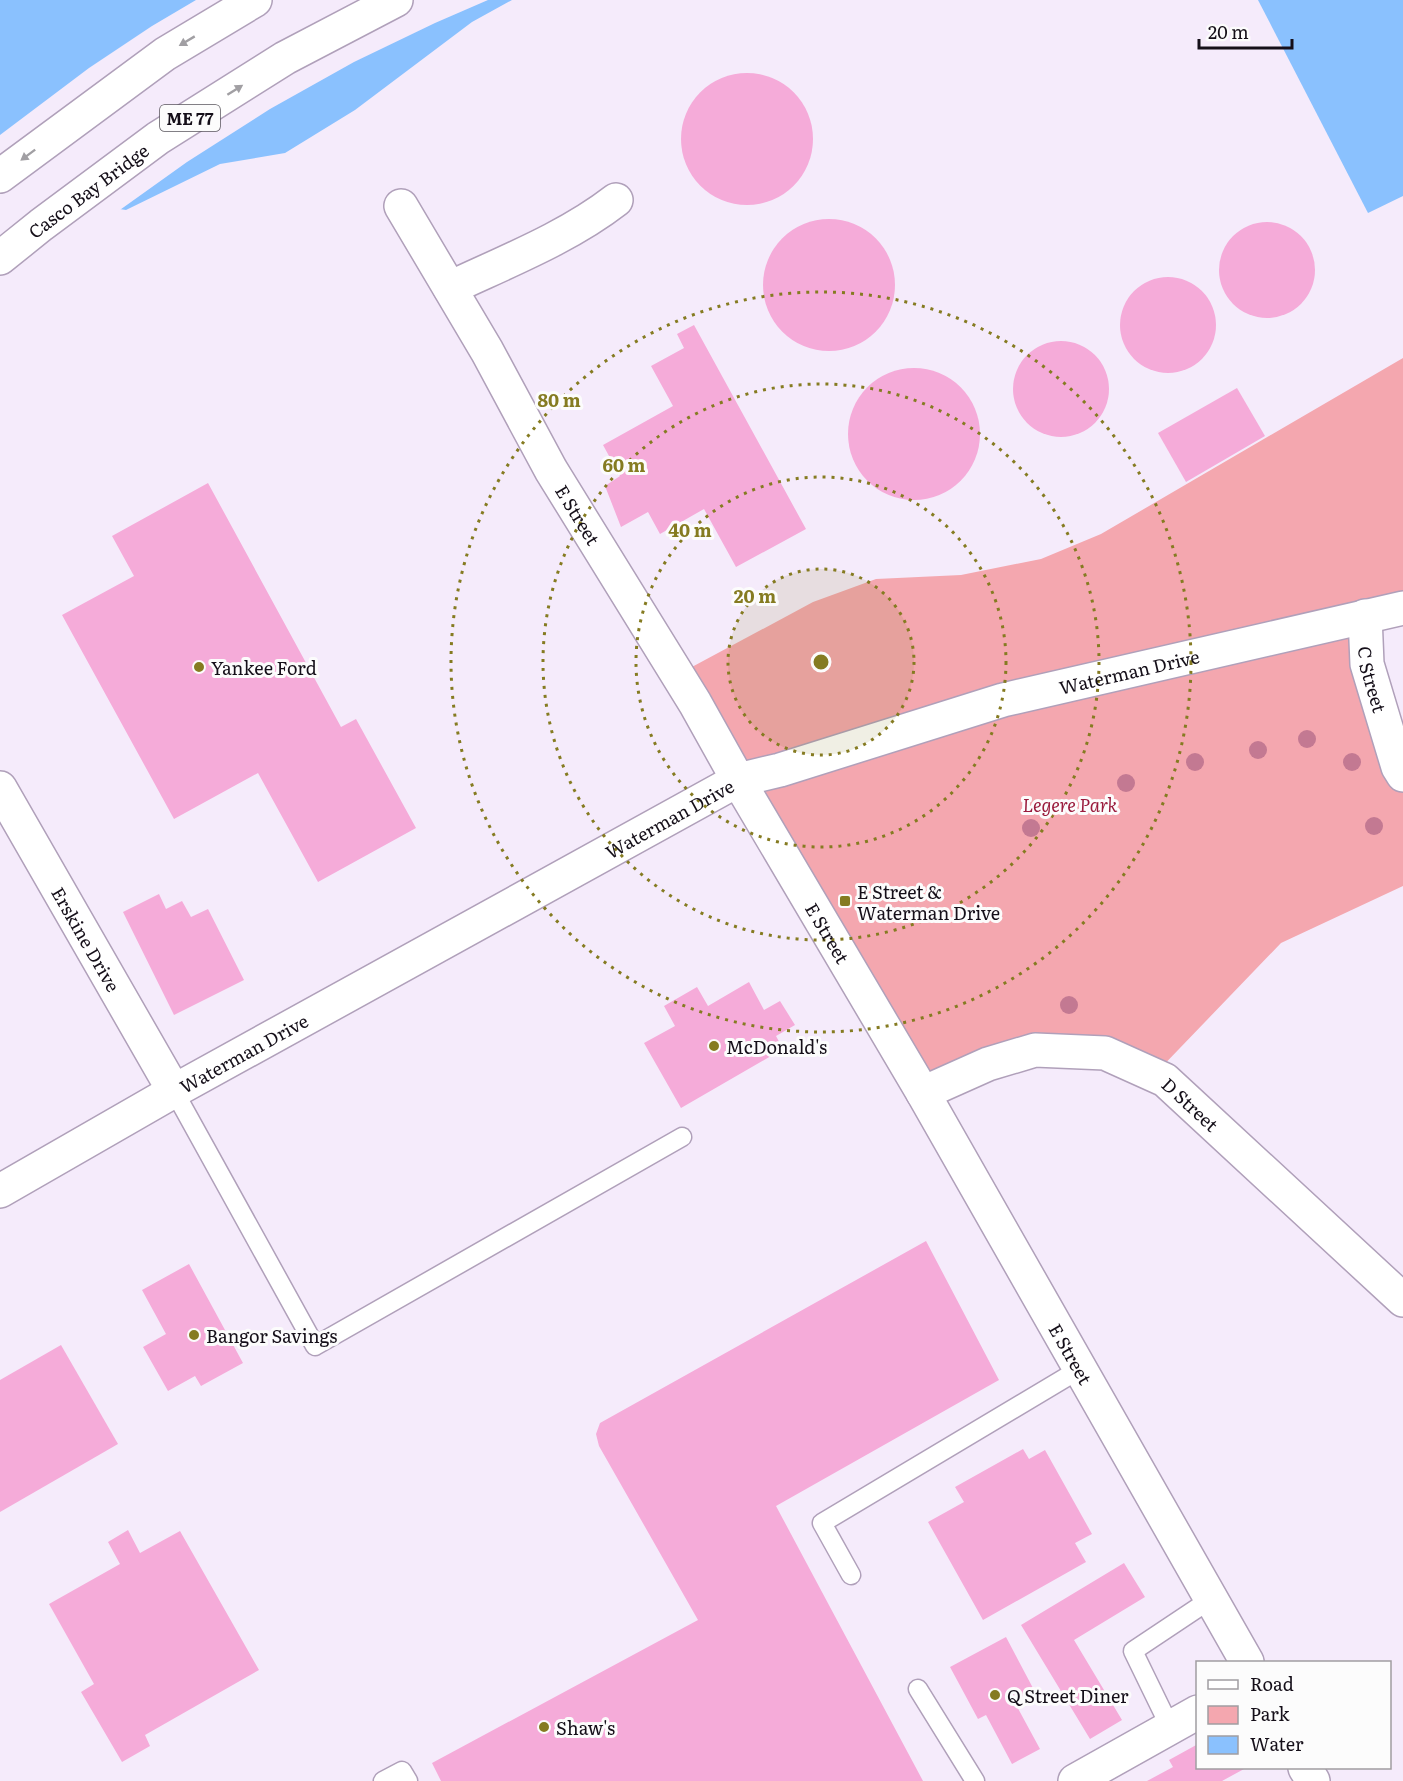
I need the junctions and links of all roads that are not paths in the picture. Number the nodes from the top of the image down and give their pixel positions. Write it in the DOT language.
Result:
graph roads {
  1 [pos="255,0"];
  2 [pos="396,0"];
  3 [pos="0,176"];
  4 [pos="616,200"];
  5 [pos="401,206"];
  6 [pos="0,258"];
  7 [pos="450,288"];
  8 [pos="1403,608"];
  9 [pos="1365,616"];
  10 [pos="1403,775"];
  11 [pos="738,780"];
  12 [pos="0,788"];
  13 [pos="174,1091"];
  14 [pos="924,1093"];
  15 [pos="682,1137"];
  16 [pos="0,1191"];
  17 [pos="1403,1300"];
  18 [pos="1080,1370"];
  19 [pos="851,1575"];
  20 [pos="1211,1599"];
  21 [pos="1246,1661"];
  22 [pos="918,1689"];
  23 [pos="1184,1720"];
  24 [pos="383,1781"];
  25 [pos="408,1781"];
  26 [pos="975,1781"];
  27 [pos="1075,1781"];
  1 -- 3 [label="street, one-way"];
  6 -- 2 [label="street, Casco Bay Bridge / ME 77, one-way"];
  4 -- 7 [label="street"];
  5 -- 7 [label="street, E Street"];
  7 -- 11 [label="street, E Street"];
  8 -- 9 [label="street, Waterman Drive"];
  9 -- 10 [label="street, C Street"];
  9 -- 11 [label="street, Waterman Drive"];
  11 -- 13 [label="street, Waterman Drive"];
  11 -- 14 [label="street, E Street"];
  12 -- 13 [label="street, Erskine Drive"];
  13 -- 15 [label="lane"];
  13 -- 16 [label="street, Waterman Drive"];
  14 -- 17 [label="street, D Street"];
  14 -- 18 [label="street, E Street"];
  18 -- 19 [label="lane"];
  18 -- 20 [label="street, E Street"];
  20 -- 21 [label="street, E Street"];
  20 -- 23 [label="lane"];
  22 -- 26 [label="lane"];
  23 -- 27 [label="street"];
  24 -- 25 [label="lane"];
}
